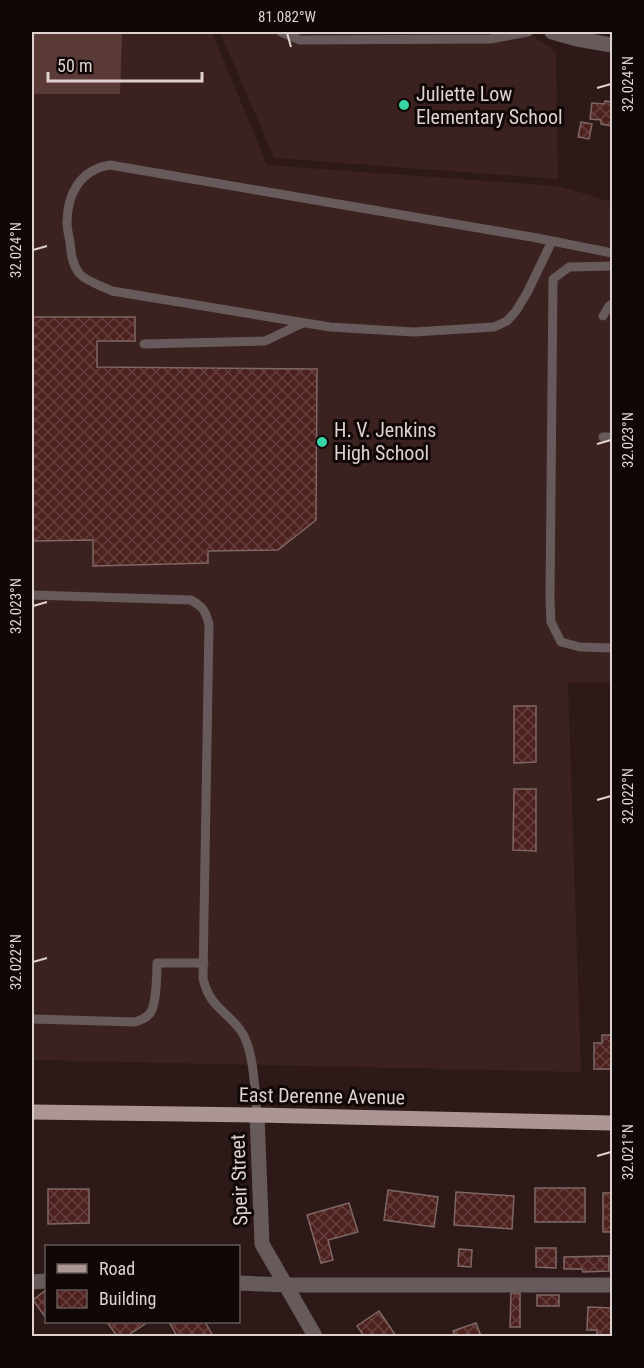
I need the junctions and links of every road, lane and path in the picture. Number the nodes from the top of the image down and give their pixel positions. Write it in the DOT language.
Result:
graph roads {
  1 [pos="281,32"];
  2 [pos="528,32"];
  3 [pos="552,32"];
  4 [pos="489,35"];
  5 [pos="586,37"];
  6 [pos="612,45"];
  7 [pos="552,241"];
  8 [pos="612,253"];
  9 [pos="612,266"];
  10 [pos="612,304"];
  11 [pos="603,316"];
  12 [pos="303,323"];
  13 [pos="144,344"];
  14 [pos="32,595"];
  15 [pos="612,648"];
  16 [pos="204,963"];
  17 [pos="32,1019"];
  18 [pos="32,1112"];
  19 [pos="257,1115"];
  20 [pos="612,1123"];
  21 [pos="240,1283"];
  22 [pos="286,1285"];
  23 [pos="612,1286"];
  24 [pos="315,1336"];
  1 -- 4 [label="lane"];
  2 -- 4 [label="lane"];
  3 -- 5 [label="street"];
  5 -- 6 [label="street"];
  7 -- 8 [label="lane"];
  7 -- 12 [label="lane"];
  7 -- 12 [label="lane"];
  9 -- 15 [label="lane"];
  10 -- 11 [label="lane"];
  12 -- 13 [label="lane"];
  14 -- 16 [label="lane"];
  16 -- 17 [label="lane"];
  16 -- 19 [label="lane"];
  18 -- 19 [label="main road, East Derenne Avenue"];
  19 -- 20 [label="main road, East Derenne Avenue"];
  19 -- 22 [label="street, Speir Street"];
  21 -- 22 [label="street"];
  22 -- 23 [label="street"];
  22 -- 24 [label="street, Speir Street"];
}
